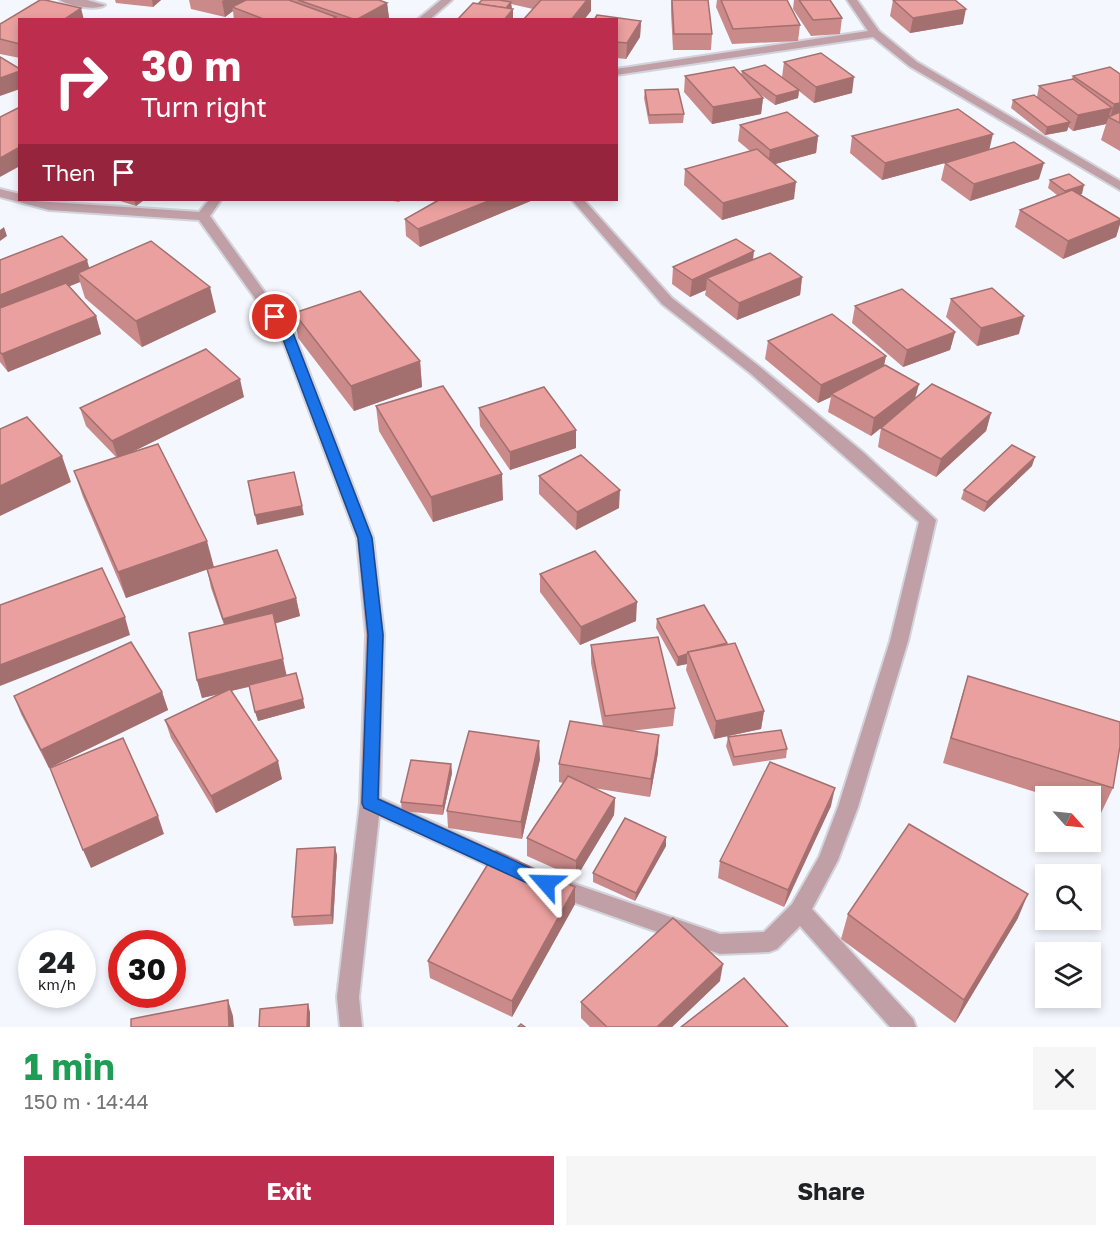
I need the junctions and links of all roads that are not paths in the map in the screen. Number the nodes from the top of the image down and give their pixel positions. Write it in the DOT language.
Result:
graph roads {
  1 [pos="65,0"];
  2 [pos="447,0"];
  3 [pos="852,0"];
  4 [pos="100,5"];
  5 [pos="424,18"];
  6 [pos="875,33"];
  7 [pos="618,72"];
  8 [pos="1120,186"];
  9 [pos="0,193"];
  10 [pos="18,198"];
  11 [pos="28,201"];
  12 [pos="213,201"];
  13 [pos="579,201"];
  14 [pos="203,216"];
  15 [pos="370,803"];
  16 [pos="800,911"];
  17 [pos="351,1027"];
  18 [pos="905,1027"];
  1 -- 4 [label="street"];
  2 -- 5 [label="street"];
  3 -- 6 [label="street"];
  6 -- 7 [label="street"];
  6 -- 8 [label="street"];
  9 -- 10 [label="street"];
  11 -- 14 [label="street"];
  12 -- 14 [label="street"];
  13 -- 16 [label="street"];
  14 -- 15 [label="street"];
  15 -- 16 [label="street"];
  15 -- 17 [label="street"];
  16 -- 18 [label="street"];
}
